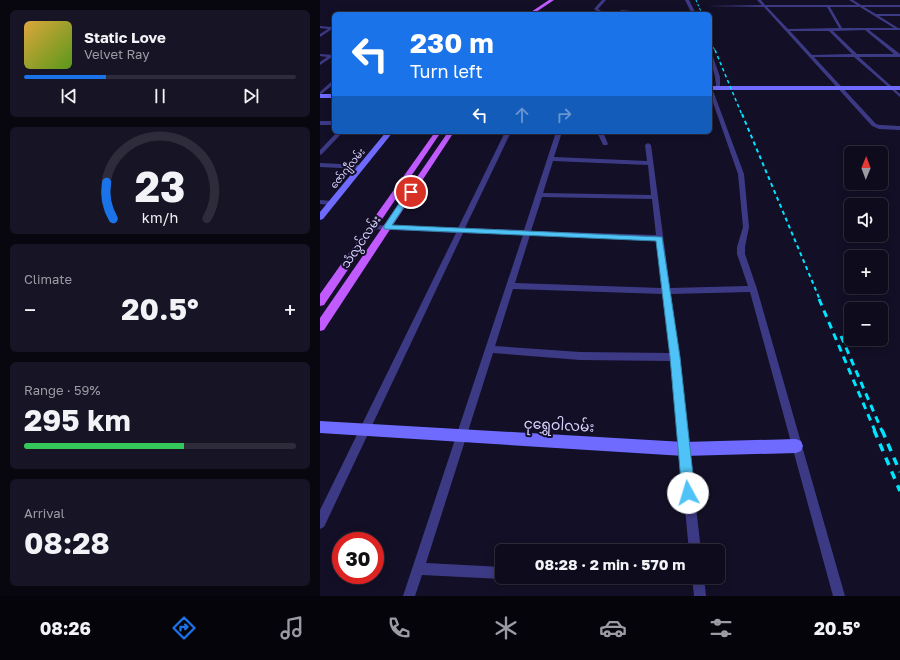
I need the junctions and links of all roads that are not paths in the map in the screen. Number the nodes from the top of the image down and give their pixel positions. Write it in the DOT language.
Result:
graph roads {
  1 [pos="545,0"];
  2 [pos="552,0"];
  3 [pos="604,0"];
  4 [pos="688,0"];
  5 [pos="759,0"];
  6 [pos="851,0"];
  7 [pos="899,4"];
  8 [pos="708,6"];
  9 [pos="828,6"];
  10 [pos="765,7"];
  11 [pos="864,7"];
  12 [pos="621,11"];
  13 [pos="526,12"];
  14 [pos="533,12"];
  15 [pos="601,12"];
  16 [pos="631,12"];
  17 [pos="693,12"];
  18 [pos="876,15"];
  19 [pos="900,15"];
  20 [pos="320,27"];
  21 [pos="829,29"];
  22 [pos="841,29"];
  23 [pos="865,29"];
  24 [pos="899,29"];
  25 [pos="788,30"];
  26 [pos="320,36"];
  27 [pos="320,55"];
  28 [pos="332,56"];
  29 [pos="811,56"];
  30 [pos="856,56"];
  31 [pos="899,56"];
  32 [pos="712,60"];
  33 [pos="320,64"];
  34 [pos="332,84"];
  35 [pos="841,87"];
  36 [pos="713,88"];
  37 [pos="892,88"];
  38 [pos="900,88"];
  39 [pos="320,95"];
  40 [pos="332,96"];
  41 [pos="900,96"];
  42 [pos="320,123"];
  43 [pos="332,123"];
  44 [pos="900,128"];
  45 [pos="338,134"];
  46 [pos="388,134"];
  47 [pos="437,134"];
  48 [pos="450,134"];
  49 [pos="507,134"];
  50 [pos="558,134"];
  51 [pos="601,134"];
  52 [pos="605,144"];
  53 [pos="648,145"];
  54 [pos="320,153"];
  55 [pos="550,159"];
  56 [pos="649,163"];
  57 [pos="320,166"];
  58 [pos="361,167"];
  59 [pos="538,194"];
  60 [pos="654,197"];
  61 [pos="320,202"];
  62 [pos="332,203"];
  63 [pos="320,217"];
  64 [pos="372,227"];
  65 [pos="386,228"];
  66 [pos="460,231"];
  67 [pos="526,234"];
  68 [pos="660,238"];
  69 [pos="510,286"];
  70 [pos="753,289"];
  71 [pos="665,291"];
  72 [pos="320,302"];
  73 [pos="320,327"];
  74 [pos="490,349"];
  75 [pos="675,357"];
  76 [pos="320,427"];
  77 [pos="364,430"];
  78 [pos="461,436"];
  79 [pos="796,446"];
  80 [pos="684,449"];
  81 [pos="320,523"];
  82 [pos="694,544"];
  83 [pos="417,569"];
  84 [pos="495,573"];
  85 [pos="699,584"];
  86 [pos="409,596"];
  87 [pos="700,596"];
  88 [pos="839,596"];
  1 -- 13 [label="main road"];
  2 -- 14 [label="main road"];
  3 -- 15 [label="street"];
  4 -- 17 [label="street"];
  5 -- 10 [label="street"];
  6 -- 11 [label="street"];
  7 -- 11 [label="street"];
  8 -- 10 [label="street"];
  9 -- 10 [label="street"];
  9 -- 11 [label="street"];
  9 -- 22 [label="street"];
  10 -- 25 [label="street"];
  11 -- 18 [label="street"];
  12 -- 16 [label="street"];
  18 -- 19 [label="street"];
  18 -- 24 [label="street"];
  20 -- 26 [label="street"];
  21 -- 22 [label="street"];
  21 -- 25 [label="street"];
  21 -- 30 [label="street"];
  22 -- 23 [label="street"];
  23 -- 24 [label="street"];
  23 -- 31 [label="street"];
  25 -- 29 [label="street"];
  27 -- 28 [label="street"];
  28 -- 33 [label="street"];
  29 -- 30 [label="street"];
  29 -- 35 [label="street"];
  30 -- 31 [label="street"];
  30 -- 37 [label="street"];
  32 -- 36 [label="street"];
  34 -- 39 [label="street"];
  35 -- 36 [label="street"];
  35 -- 37 [label="street"];
  35 -- 44 [label="street"];
  36 -- 70 [label="street"];
  37 -- 38 [label="street"];
  37 -- 41 [label="street"];
  39 -- 40 [label="street"];
  42 -- 43 [label="street"];
  45 -- 54 [label="street"];
  46 -- 58 [label="street, ဇော်ဂျီလမ်း"];
  47 -- 64 [label="main road, သံလွင်လမ်း"];
  48 -- 65 [label="main road, သံလွင်လမ်း"];
  49 -- 66 [label="street"];
  50 -- 55 [label="street"];
  51 -- 52 [label="street"];
  53 -- 56 [label="street"];
  55 -- 56 [label="street"];
  55 -- 59 [label="street"];
  56 -- 60 [label="street"];
  57 -- 58 [label="street"];
  58 -- 62 [label="street, ဇော်ဂျီလမ်း"];
  59 -- 60 [label="street"];
  59 -- 67 [label="street"];
  60 -- 68 [label="street"];
  61 -- 62 [label="street"];
  62 -- 63 [label="street, ဇော်ဂျီလမ်း"];
  64 -- 65 [label="street"];
  64 -- 72 [label="main road, သံလွင်လမ်း"];
  65 -- 66 [label="street"];
  65 -- 73 [label="main road, သံလွင်လမ်း"];
  66 -- 67 [label="street"];
  66 -- 77 [label="street"];
  67 -- 68 [label="street"];
  67 -- 69 [label="street"];
  68 -- 71 [label="street"];
  69 -- 71 [label="street"];
  69 -- 74 [label="street"];
  70 -- 71 [label="street"];
  70 -- 79 [label="street"];
  71 -- 75 [label="street"];
  74 -- 75 [label="street"];
  74 -- 78 [label="street"];
  75 -- 80 [label="street"];
  76 -- 77 [label="street, ငုရွှေဝါလမ်း"];
  77 -- 78 [label="street, ငုရွှေဝါလမ်း"];
  77 -- 81 [label="street"];
  78 -- 80 [label="street, ငုရွှေဝါလမ်း"];
  78 -- 83 [label="street"];
  79 -- 80 [label="street, ငုရွှေဝါလမ်း"];
  79 -- 88 [label="street"];
  80 -- 82 [label="street"];
  83 -- 84 [label="street"];
  83 -- 86 [label="street"];
  85 -- 87 [label="street"];
}
